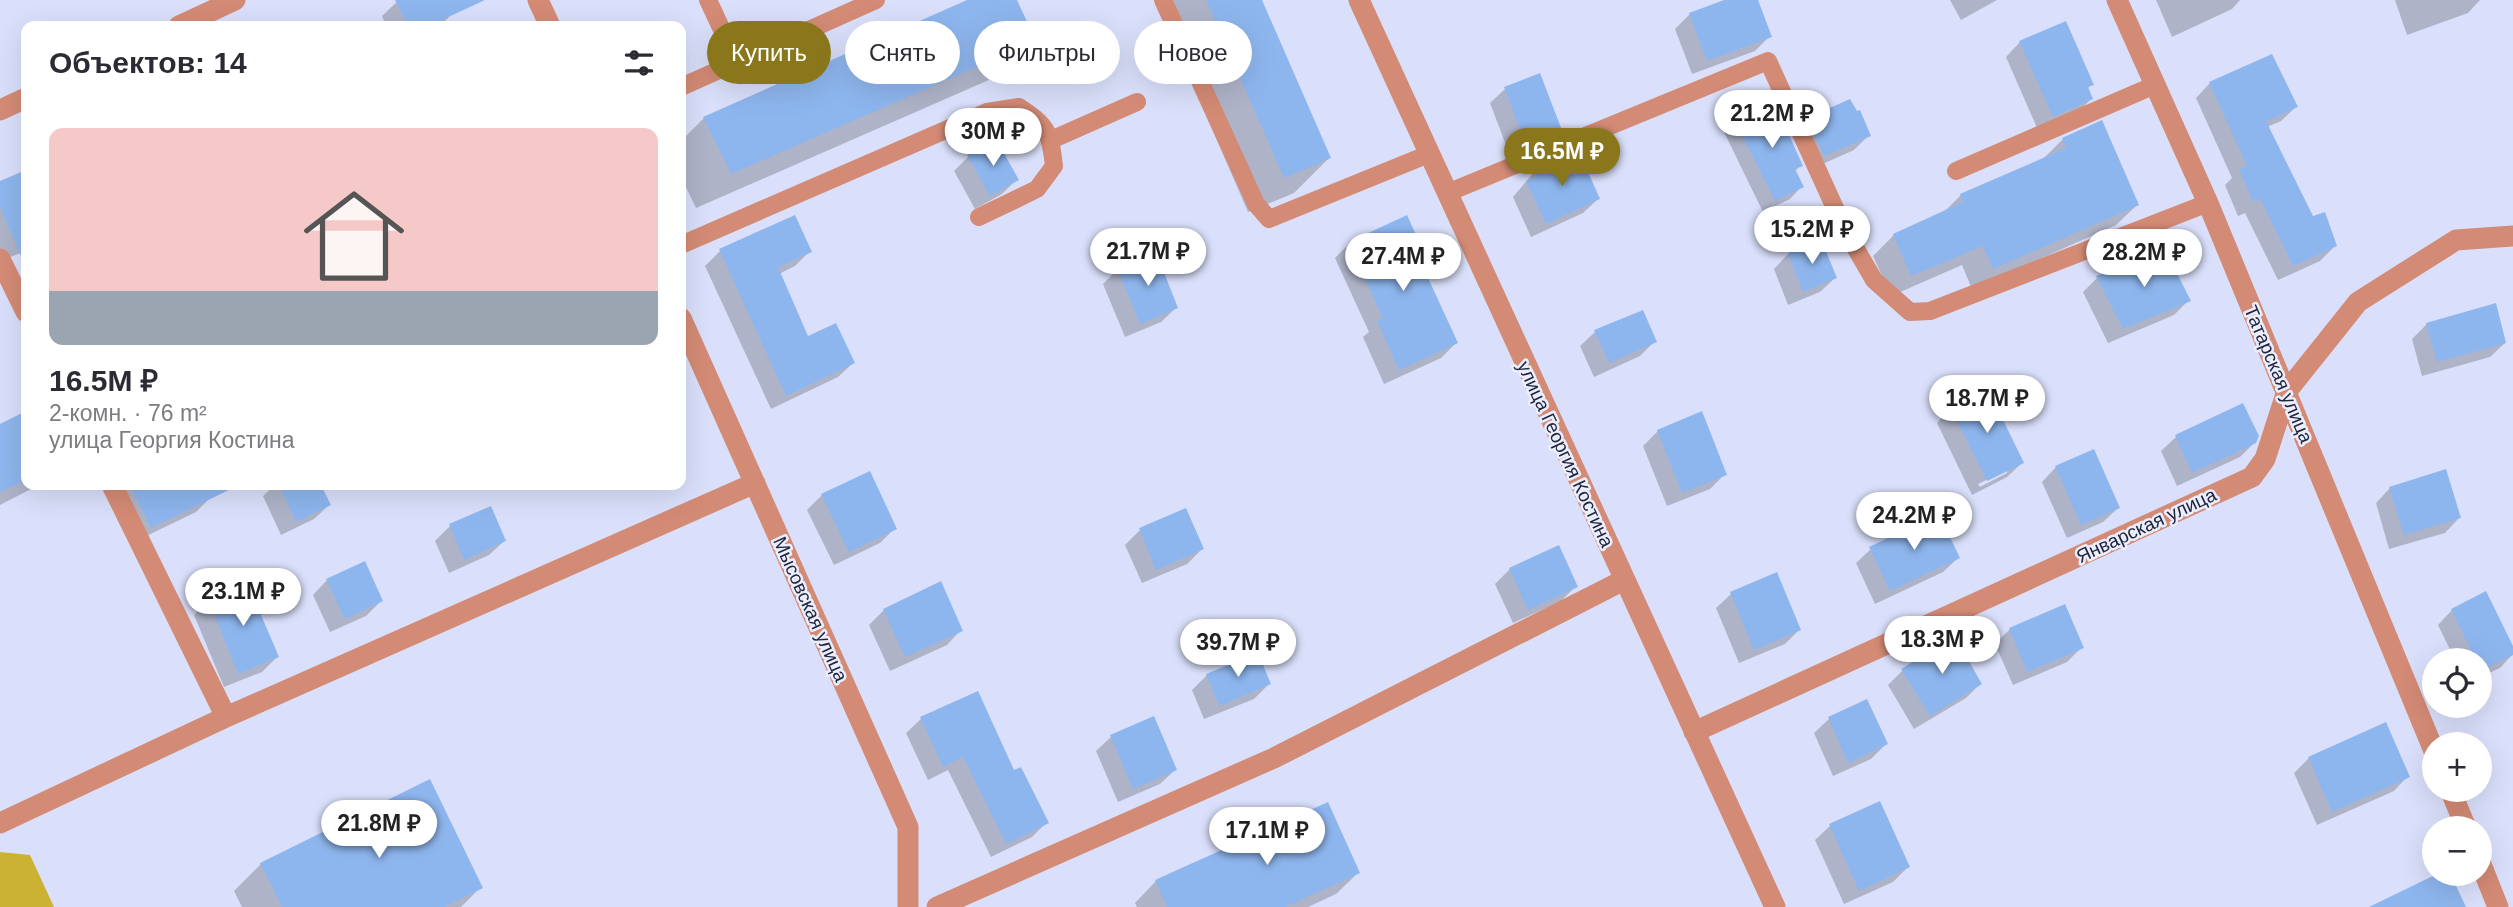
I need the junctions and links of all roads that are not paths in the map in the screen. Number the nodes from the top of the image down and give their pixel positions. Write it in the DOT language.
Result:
graph roads {
  1 [pos="235,0"];
  2 [pos="538,0"];
  3 [pos="708,0"];
  4 [pos="876,0"];
  5 [pos="1163,0"];
  6 [pos="1359,0"];
  7 [pos="2117,0"];
  8 [pos="190,21"];
  9 [pos="548,21"];
  10 [pos="718,21"];
  11 [pos="829,21"];
  12 [pos="707,75"];
  13 [pos="686,85"];
  14 [pos="2155,85"];
  15 [pos="21,100"];
  16 [pos="1137,102"];
  17 [pos="0,110"];
  18 [pos="1051,140"];
  19 [pos="1429,154"];
  20 [pos="1956,171"];
  21 [pos="1447,193"];
  22 [pos="2208,203"];
  23 [pos="979,217"];
  24 [pos="2513,236"];
  25 [pos="686,243"];
  26 [pos="0,258"];
  27 [pos="21,302"];
  28 [pos="686,329"];
  29 [pos="2287,391"];
  30 [pos="755,483"];
  31 [pos="114,490"];
  32 [pos="1624,580"];
  33 [pos="226,716"];
  34 [pos="1693,732"];
  35 [pos="2426,732"];
  36 [pos="0,823"];
  37 [pos="2490,886"];
  38 [pos="908,907"];
  39 [pos="937,907"];
  40 [pos="1775,907"];
  41 [pos="2498,907"];
  1 -- 8 [label="street"];
  2 -- 9 [label="street"];
  3 -- 10 [label="lane"];
  4 -- 11 [label="lane"];
  5 -- 19 [label="lane"];
  6 -- 19 [label="street, улица Георгия Костина"];
  7 -- 14 [label="street, Татарская улица"];
  12 -- 13 [label="lane"];
  14 -- 20 [label="lane"];
  14 -- 22 [label="street, Татарская улица"];
  15 -- 17 [label="street"];
  16 -- 18 [label="lane"];
  18 -- 23 [label="lane"];
  18 -- 25 [label="lane"];
  19 -- 21 [label="street, улица Георгия Костина"];
  21 -- 22 [label="lane"];
  21 -- 32 [label="street, улица Георгия Костина"];
  22 -- 29 [label="street, Татарская улица"];
  24 -- 29 [label="street, Январская улица"];
  26 -- 27 [label="street"];
  28 -- 30 [label="street, Мысовская улица"];
  29 -- 34 [label="street, Январская улица"];
  29 -- 35 [label="street, Татарская улица"];
  30 -- 33 [label="street"];
  30 -- 38 [label="street, Мысовская улица"];
  31 -- 33 [label="street"];
  32 -- 34 [label="street, улица Георгия Костина"];
  32 -- 39 [label="street"];
  33 -- 36 [label="street"];
  34 -- 40 [label="street, улица Георгия Костина"];
  37 -- 41 [label="street"];
}
